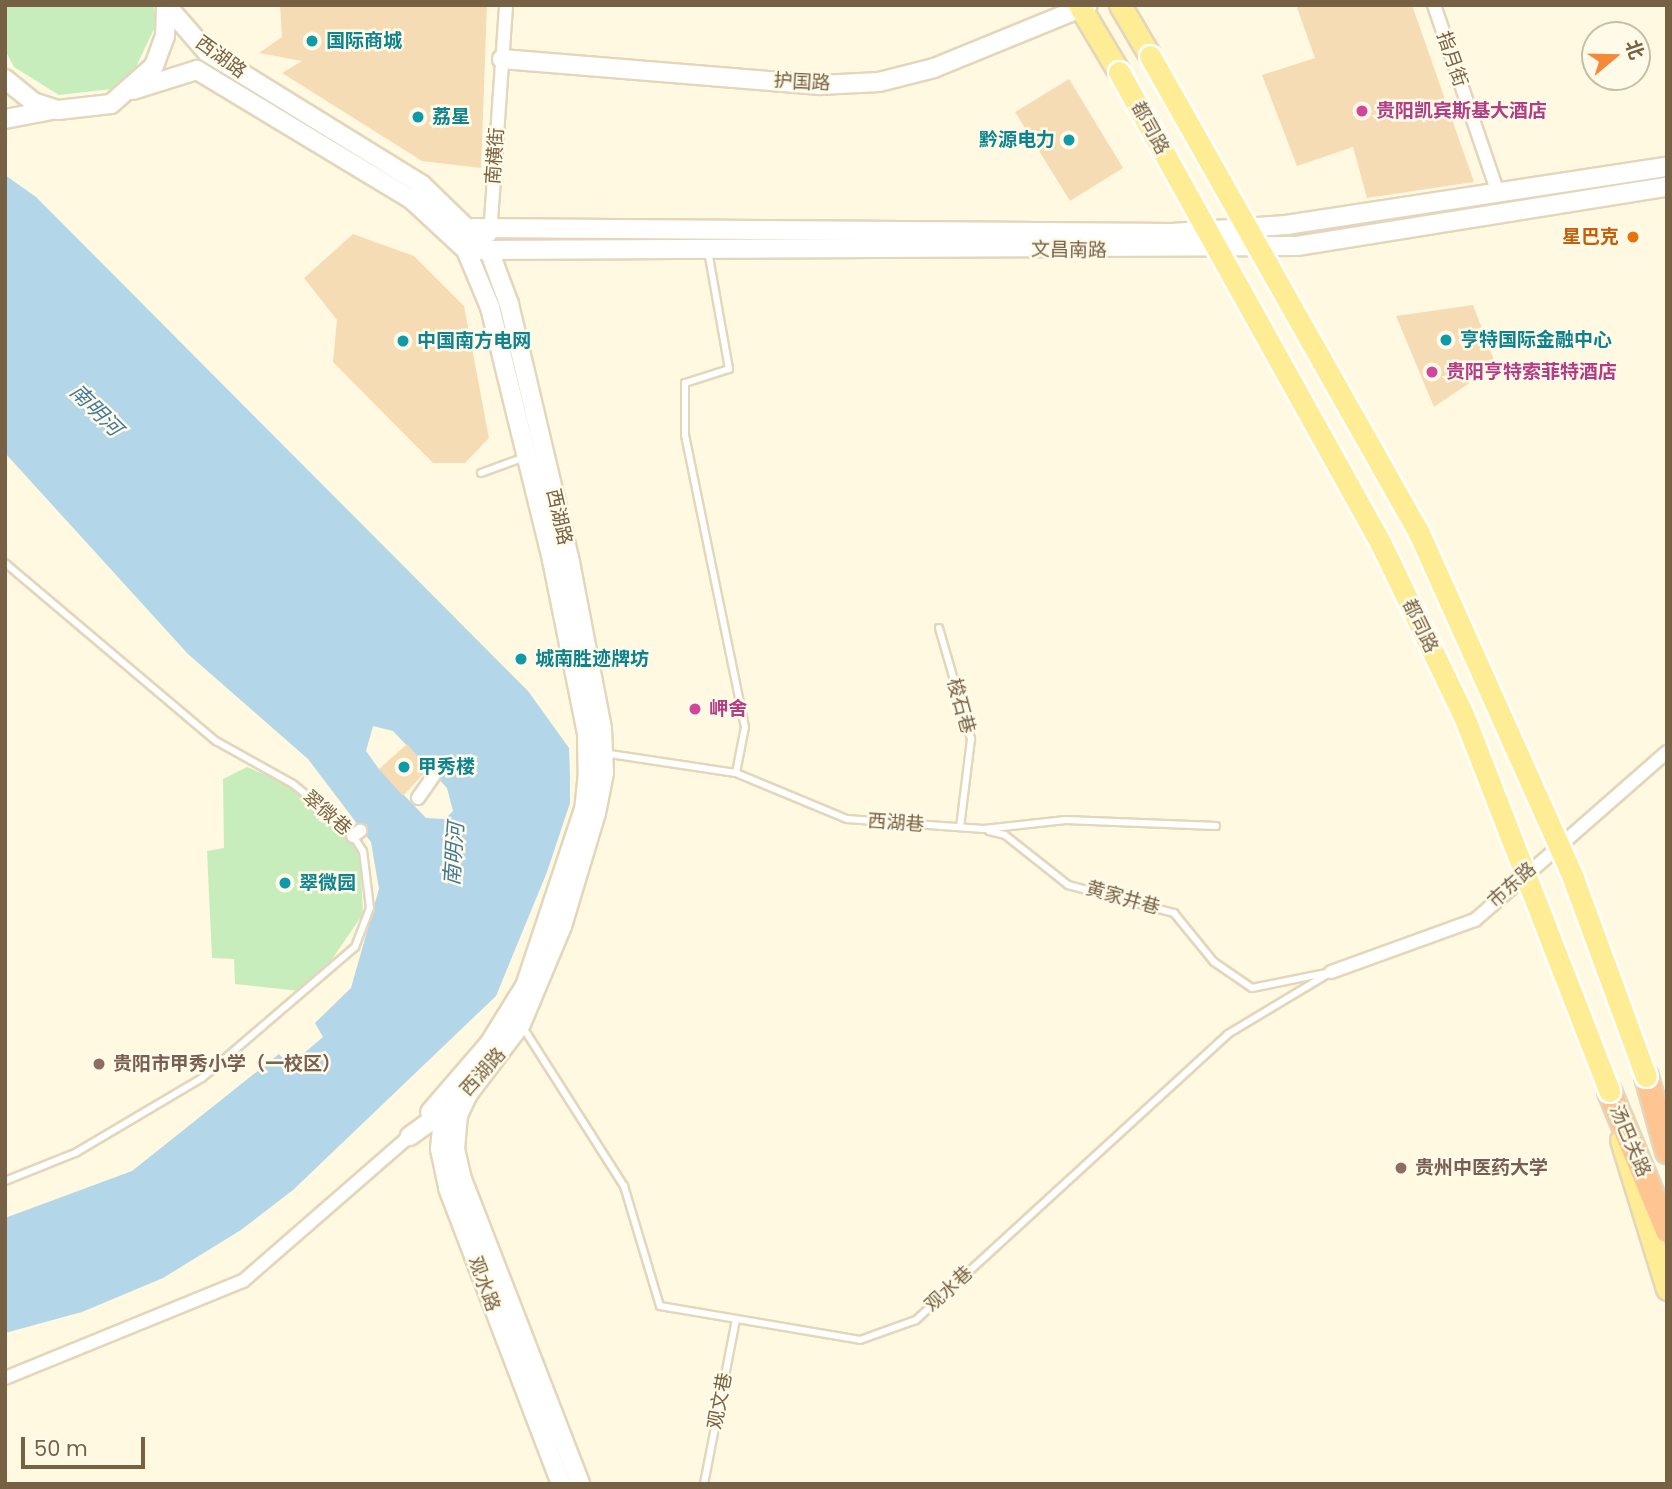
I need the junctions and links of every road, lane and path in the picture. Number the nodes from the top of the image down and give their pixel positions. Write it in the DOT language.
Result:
graph roads {
  1 [pos="166,5"];
  2 [pos="506,5"];
  3 [pos="1120,5"];
  4 [pos="1434,5"];
  5 [pos="1083,6"];
  6 [pos="502,59"];
  7 [pos="5,79"];
  8 [pos="133,90"];
  9 [pos="58,110"];
  10 [pos="5,120"];
  11 [pos="1667,167"];
  12 [pos="1667,187"];
  13 [pos="1498,193"];
  14 [pos="482,228"];
  15 [pos="707,246"];
  16 [pos="466,250"];
  17 [pos="489,250"];
  18 [pos="490,307"];
  19 [pos="527,456"];
  20 [pos="481,473"];
  21 [pos="5,563"];
  22 [pos="939,628"];
  23 [pos="595,750"];
  24 [pos="1667,752"];
  25 [pos="736,773"];
  26 [pos="435,775"];
  27 [pos="418,798"];
  28 [pos="1216,826"];
  29 [pos="960,827"];
  30 [pos="984,829"];
  31 [pos="1331,972"];
  32 [pos="520,1024"];
  33 [pos="1646,1076"];
  34 [pos="462,1087"];
  35 [pos="1609,1091"];
  36 [pos="442,1111"];
  37 [pos="1667,1118"];
  38 [pos="410,1136"];
  39 [pos="1667,1151"];
  40 [pos="5,1181"];
  41 [pos="1667,1230"];
  42 [pos="1667,1289"];
  43 [pos="736,1319"];
  44 [pos="5,1378"];
  45 [pos="561,1484"];
  46 [pos="580,1484"];
  47 [pos="704,1484"];
  1 -- 8 [label="main road"];
  1 -- 14 [label="main road, 西湖路"];
  2 -- 6 [label="street, 南横街"];
  3 -- 33 [label="main road, 都司路, bridge"];
  4 -- 13 [label="street, 指月街"];
  5 -- 6 [label="main road, 护国路"];
  5 -- 35 [label="main road, 都司路, bridge"];
  6 -- 14 [label="street, 南横街"];
  7 -- 9 [label="main road"];
  8 -- 9 [label="main road, 西湖路"];
  8 -- 16 [label="main road, 西湖路"];
  9 -- 10 [label="main road, 西湖路"];
  11 -- 13 [label="main road, 文昌南路"];
  12 -- 15 [label="main road, 文昌南路"];
  13 -- 14 [label="main road, 文昌南路"];
  14 -- 17 [label="main road, 西湖路"];
  15 -- 17 [label="main road, 文昌南路"];
  15 -- 25 [label="lane"];
  16 -- 17 [label="main road, 文昌南路"];
  16 -- 18 [label="main road, 西湖路"];
  17 -- 18 [label="street"];
  17 -- 23 [label="main road, 西湖路"];
  18 -- 19 [label="main road, 西湖路"];
  19 -- 20 [label="lane"];
  19 -- 23 [label="main road, 西湖路"];
  21 -- 40 [label="lane, 翠微巷"];
  22 -- 29 [label="lane, 梭石巷"];
  23 -- 25 [label="lane, 西湖巷"];
  23 -- 32 [label="main road, 西湖路"];
  23 -- 34 [label="main road, 西湖路"];
  24 -- 31 [label="street, 市东路"];
  25 -- 29 [label="lane, 西湖巷"];
  26 -- 27 [label="street"];
  28 -- 30 [label="lane, 西湖巷"];
  29 -- 30 [label="lane, 西湖巷"];
  30 -- 31 [label="lane, 黄家井巷"];
  31 -- 43 [label="lane, 观水巷"];
  32 -- 34 [label="main road, 西湖路"];
  32 -- 43 [label="lane, 观水巷"];
  33 -- 37 [label="main road, 都司路"];
  33 -- 39 [label="highway, 汤巴关路"];
  34 -- 36 [label="main road, 观水路"];
  34 -- 38 [label="main road, 西湖路"];
  34 -- 46 [label="main road, 观水路"];
  35 -- 41 [label="highway, 汤巴关路"];
  35 -- 42 [label="main road, 都司路"];
  36 -- 38 [label="main road, 西湖路"];
  36 -- 45 [label="main road, 观水路"];
  38 -- 44 [label="street, 西湖路"];
  43 -- 47 [label="lane, 观文巷"];
}
